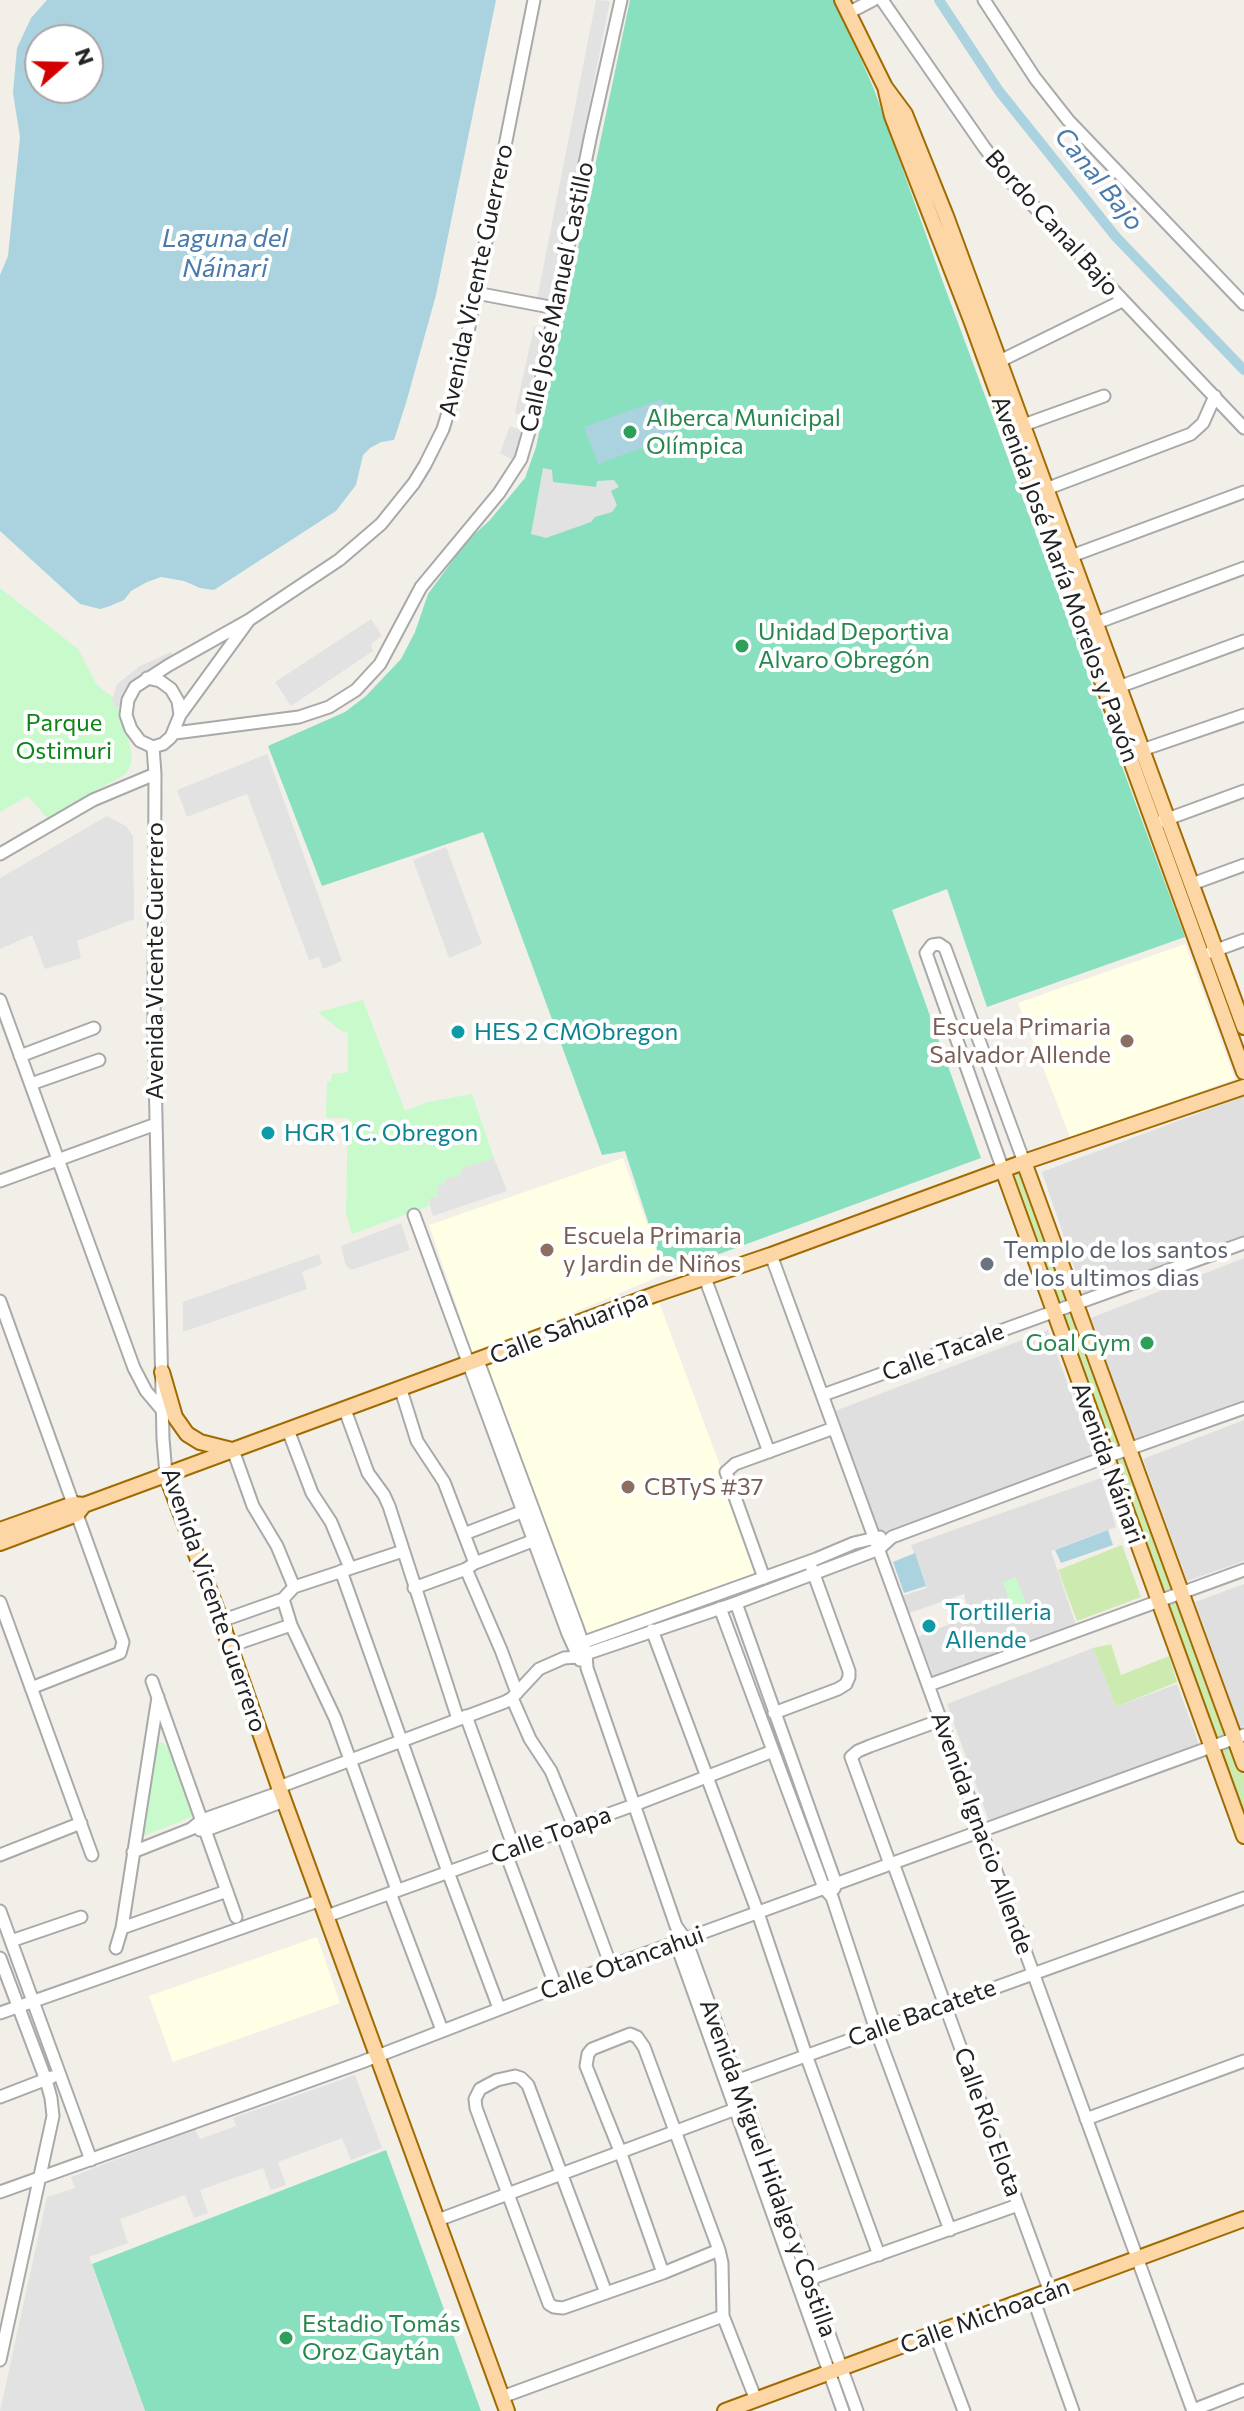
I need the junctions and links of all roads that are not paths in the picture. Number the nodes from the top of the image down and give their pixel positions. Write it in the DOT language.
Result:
graph roads {
  1 [pos="534,0"];
  2 [pos="621,0"];
  3 [pos="873,0"];
  4 [pos="882,0"];
  5 [pos="984,0"];
  6 [pos="845,6"];
  7 [pos="476,293"];
  8 [pos="969,296"];
  9 [pos="1122,301"];
  10 [pos="1244,304"];
  11 [pos="555,308"];
  12 [pos="1000,361"];
  13 [pos="1104,396"];
  14 [pos="1215,396"];
  15 [pos="1018,428"];
  16 [pos="1244,428"];
  17 [pos="1041,491"];
  18 [pos="1244,492"];
  19 [pos="1065,558"];
  20 [pos="1244,568"];
  21 [pos="249,620"];
  22 [pos="1096,623"];
  23 [pos="1244,641"];
  24 [pos="147,678"];
  25 [pos="1112,689"];
  26 [pos="180,715"];
  27 [pos="1244,715"];
  28 [pos="175,733"];
  29 [pos="153,747"];
  30 [pos="1142,750"];
  31 [pos="155,774"];
  32 [pos="1244,791"];
  33 [pos="1168,819"];
  34 [pos="1153,824"];
  35 [pos="0,854"];
  36 [pos="1244,865"];
  37 [pos="1192,884"];
  38 [pos="1244,940"];
  39 [pos="1208,953"];
  40 [pos="0,1000"];
  41 [pos="1243,1018"];
  42 [pos="94,1028"];
  43 [pos="20,1056"];
  44 [pos="99,1060"];
  45 [pos="1244,1072"];
  46 [pos="31,1084"];
  47 [pos="1244,1087"];
  48 [pos="156,1124"];
  49 [pos="59,1159"];
  50 [pos="1024,1162"];
  51 [pos="1003,1170"];
  52 [pos="0,1181"];
  53 [pos="414,1215"];
  54 [pos="1244,1243"];
  55 [pos="771,1255"];
  56 [pos="705,1278"];
  57 [pos="0,1301"];
  58 [pos="1076,1304"];
  59 [pos="1053,1312"];
  60 [pos="473,1362"];
  61 [pos="162,1372"];
  62 [pos="401,1390"];
  63 [pos="823,1395"];
  64 [pos="1244,1408"];
  65 [pos="162,1410"];
  66 [pos="345,1410"];
  67 [pos="834,1428"];
  68 [pos="288,1430"];
  69 [pos="1129,1448"];
  70 [pos="233,1450"];
  71 [pos="769,1452"];
  72 [pos="1106,1457"];
  73 [pos="166,1474"];
  74 [pos="78,1508"];
  75 [pos="528,1510"];
  76 [pos="0,1530"];
  77 [pos="464,1534"];
  78 [pos="539,1539"];
  79 [pos="0,1543"];
  80 [pos="876,1543"];
  81 [pos="403,1551"];
  82 [pos="809,1562"];
  83 [pos="471,1566"];
  84 [pos="346,1570"];
  85 [pos="1244,1570"];
  86 [pos="814,1574"];
  87 [pos="764,1578"];
  88 [pos="294,1587"];
  89 [pos="414,1588"];
  90 [pos="1181,1593"];
  91 [pos="283,1599"];
  92 [pos="1159,1601"];
  93 [pos="0,1602"];
  94 [pos="736,1603"];
  95 [pos="720,1608"];
  96 [pos="221,1621"];
  97 [pos="291,1625"];
  98 [pos="652,1630"];
  99 [pos="230,1646"];
  100 [pos="576,1651"];
  101 [pos="152,1681"];
  102 [pos="929,1685"];
  103 [pos="31,1688"];
  104 [pos="514,1695"];
  105 [pos="158,1697"];
  106 [pos="774,1713"];
  107 [pos="462,1717"];
  108 [pos="941,1720"];
  109 [pos="1239,1736"];
  110 [pos="401,1741"];
  111 [pos="1211,1746"];
  112 [pos="773,1751"];
  113 [pos="349,1760"];
  114 [pos="1244,1764"];
  115 [pos="707,1775"];
  116 [pos="282,1793"];
  117 [pos="634,1805"];
  118 [pos="81,1823"];
  119 [pos="204,1825"];
  120 [pos="574,1827"];
  121 [pos="981,1830"];
  122 [pos="561,1831"];
  123 [pos="1244,1836"];
  124 [pos="510,1850"];
  125 [pos="133,1852"];
  126 [pos="0,1855"];
  127 [pos="92,1855"];
  128 [pos="892,1863"];
  129 [pos="448,1872"];
  130 [pos="831,1889"];
  131 [pos="227,1891"];
  132 [pos="394,1892"];
  133 [pos="1244,1898"];
  134 [pos="321,1900"];
  135 [pos="0,1911"];
  136 [pos="758,1913"];
  137 [pos="327,1916"];
  138 [pos="81,1917"];
  139 [pos="236,1917"];
  140 [pos="122,1928"];
  141 [pos="11,1941"];
  142 [pos="681,1942"];
  143 [pos="116,1948"];
  144 [pos="0,1958"];
  145 [pos="611,1966"];
  146 [pos="1033,1972"];
  147 [pos="556,1987"];
  148 [pos="34,2001"];
  149 [pos="945,2004"];
  150 [pos="18,2006"];
  151 [pos="499,2008"];
  152 [pos="0,2013"];
  153 [pos="442,2030"];
  154 [pos="876,2030"];
  155 [pos="378,2055"];
  156 [pos="806,2055"];
  157 [pos="1244,2061"];
  158 [pos="61,2074"];
  159 [pos="46,2080"];
  160 [pos="736,2081"];
  161 [pos="0,2097"];
  162 [pos="740,2107"];
  163 [pos="1086,2119"];
  164 [pos="676,2132"];
  165 [pos="620,2151"];
  166 [pos="91,2160"];
  167 [pos="562,2173"];
  168 [pos="40,2178"];
  169 [pos="0,2192"];
  170 [pos="507,2194"];
  171 [pos="1018,2205"];
  172 [pos="1244,2219"];
  173 [pos="438,2220"];
  174 [pos="950,2230"];
  175 [pos="719,2250"];
  176 [pos="879,2255"];
  177 [pos="1139,2259"];
  178 [pos="663,2273"];
  179 [pos="803,2282"];
  180 [pos="1050,2292"];
  181 [pos="606,2293"];
  182 [pos="1033,2298"];
  183 [pos="723,2316"];
  184 [pos="935,2334"];
  185 [pos="0,2360"];
  186 [pos="836,2370"];
  187 [pos="1244,2390"];
  188 [pos="756,2400"];
  189 [pos="504,2404"];
  190 [pos="732,2410"];
  191 [pos="1193,2410"];
  192 [pos="843,2411"];
  193 [pos="857,2411"];
  194 [pos="964,2411"];
  195 [pos="1073,2411"];
  1 -- 7 [label="street, Avenida Vicente Guerrero"];
  2 -- 11 [label="street, Calle José Manuel Castillo"];
  3 -- 6 [label="street"];
  4 -- 9 [label="street, Bordo Canal Bajo"];
  5 -- 10 [label="street"];
  6 -- 8 [label="main road, Avenida José María Morelos y Pavón"];
  7 -- 11 [label="street"];
  7 -- 21 [label="street, Avenida Vicente Guerrero"];
  8 -- 12 [label="main road, Avenida José María Morelos y Pavón"];
  8 -- 15 [label="main road, Avenida José María Morelos y Pavón"];
  9 -- 12 [label="street"];
  9 -- 14 [label="street, Bordo Canal Bajo"];
  11 -- 28 [label="street, Calle José Manuel Castillo"];
  12 -- 15 [label="main road, Avenida José María Morelos y Pavón"];
  13 -- 15 [label="street"];
  14 -- 16 [label="street, Bordo Canal Bajo"];
  14 -- 17 [label="street"];
  15 -- 17 [label="main road, Avenida José María Morelos y Pavón"];
  17 -- 19 [label="main road, Avenida José María Morelos y Pavón"];
  18 -- 19 [label="street"];
  19 -- 22 [label="main road, Avenida José María Morelos y Pavón"];
  19 -- 25 [label="main road, Avenida José María Morelos y Pavón"];
  20 -- 22 [label="street"];
  21 -- 24 [label="street, Avenida Vicente Guerrero"];
  21 -- 26 [label="street, Avenida Vicente Guerrero"];
  22 -- 25 [label="main road, Avenida José María Morelos y Pavón"];
  23 -- 25 [label="street"];
  24 -- 26 [label="street"];
  24 -- 29 [label="street, Avenida Vicente Guerrero"];
  25 -- 30 [label="main road, Avenida José María Morelos y Pavón"];
  25 -- 34 [label="main road, Avenida José María Morelos y Pavón"];
  26 -- 28 [label="street, Avenida Vicente Guerrero"];
  27 -- 30 [label="street"];
  28 -- 29 [label="street"];
  29 -- 31 [label="street, Avenida Vicente Guerrero"];
  30 -- 33 [label="main road, Avenida José María Morelos y Pavón"];
  31 -- 35 [label="street"];
  31 -- 48 [label="street, Avenida Vicente Guerrero"];
  32 -- 33 [label="street"];
  33 -- 34 [label="street"];
  33 -- 37 [label="main road, Avenida José María Morelos y Pavón"];
  34 -- 39 [label="main road, Avenida José María Morelos y Pavón"];
  36 -- 37 [label="street"];
  37 -- 39 [label="main road, Avenida José María Morelos y Pavón"];
  38 -- 39 [label="street"];
  39 -- 41 [label="main road, Avenida José María Morelos y Pavón"];
  39 -- 45 [label="main road, Avenida José María Morelos y Pavón"];
  40 -- 43 [label="street"];
  42 -- 43 [label="street"];
  43 -- 46 [label="street"];
  44 -- 46 [label="street"];
  46 -- 49 [label="street"];
  47 -- 50 [label="main road, Calle Sahuaripa"];
  48 -- 49 [label="street"];
  48 -- 61 [label="street, Avenida Vicente Guerrero"];
  49 -- 52 [label="street"];
  49 -- 65 [label="street"];
  50 -- 51 [label="main road, Calle Sahuaripa"];
  50 -- 51 [label="street, Avenida Náinari"];
  50 -- 58 [label="main road, Avenida Náinari"];
  51 -- 55 [label="main road, Calle Sahuaripa"];
  51 -- 59 [label="main road, Avenida Náinari"];
  53 -- 60 [label="street, Avenida Miguel Hidalgo y Costilla"];
  54 -- 58 [label="street, Calle Tacale"];
  55 -- 56 [label="main road, Calle Sahuaripa"];
  55 -- 63 [label="street, Avenida Ignacio Allende"];
  56 -- 60 [label="main road, Calle Sahuaripa"];
  56 -- 71 [label="street"];
  57 -- 74 [label="street"];
  58 -- 59 [label="street, Calle Tacale"];
  58 -- 69 [label="main road, Avenida Náinari"];
  59 -- 63 [label="street, Calle Tacale"];
  59 -- 72 [label="main road, Avenida Náinari"];
  60 -- 62 [label="main road, Calle Sahuaripa"];
  60 -- 75 [label="street, Avenida Miguel Hidalgo y Costilla"];
  61 -- 65 [label="street, Avenida Vicente Guerrero"];
  61 -- 70 [label="main road"];
  62 -- 66 [label="main road, Calle Sahuaripa"];
  62 -- 77 [label="street"];
  63 -- 67 [label="street, Avenida Ignacio Allende"];
  64 -- 69 [label="street"];
  65 -- 73 [label="street, Avenida Vicente Guerrero"];
  66 -- 68 [label="main road, Calle Sahuaripa"];
  66 -- 81 [label="street"];
  67 -- 71 [label="street"];
  67 -- 80 [label="street, Avenida Ignacio Allende"];
  68 -- 70 [label="main road, Calle Sahuaripa"];
  68 -- 84 [label="street"];
  69 -- 72 [label="street"];
  69 -- 90 [label="main road, Avenida Náinari"];
  70 -- 73 [label="main road, Calle Sahuaripa"];
  70 -- 88 [label="street"];
  71 -- 87 [label="street"];
  72 -- 80 [label="street"];
  72 -- 92 [label="main road, Avenida Náinari"];
  73 -- 74 [label="main road, Calle Sahuaripa"];
  73 -- 96 [label="main road, Avenida Vicente Guerrero"];
  74 -- 76 [label="main road"];
  74 -- 79 [label="main road"];
  74 -- 103 [label="street"];
  75 -- 77 [label="street"];
  75 -- 78 [label="street, Avenida Miguel Hidalgo y Costilla"];
  77 -- 83 [label="street"];
  78 -- 83 [label="street"];
  78 -- 100 [label="street, Avenida Miguel Hidalgo y Costilla"];
  80 -- 82 [label="street"];
  80 -- 86 [label="street"];
  80 -- 102 [label="street, Avenida Ignacio Allende"];
  81 -- 84 [label="street"];
  81 -- 89 [label="street"];
  82 -- 86 [label="street"];
  82 -- 87 [label="street"];
  83 -- 89 [label="street"];
  83 -- 104 [label="street"];
  84 -- 88 [label="street"];
  84 -- 110 [label="street"];
  85 -- 90 [label="street"];
  86 -- 94 [label="street"];
  86 -- 106 [label="street"];
  87 -- 100 [label="street"];
  88 -- 91 [label="street"];
  89 -- 107 [label="street"];
  90 -- 92 [label="street"];
  90 -- 109 [label="main road, Avenida Náinari"];
  91 -- 96 [label="street"];
  91 -- 97 [label="street"];
  92 -- 102 [label="street"];
  92 -- 111 [label="main road, Avenida Náinari"];
  93 -- 103 [label="street"];
  94 -- 95 [label="street"];
  94 -- 106 [label="street"];
  95 -- 98 [label="street"];
  95 -- 112 [label="street"];
  96 -- 99 [label="main road, Avenida Vicente Guerrero"];
  97 -- 99 [label="street"];
  97 -- 113 [label="street"];
  98 -- 100 [label="street"];
  98 -- 115 [label="street"];
  99 -- 116 [label="main road, Avenida Vicente Guerrero"];
  100 -- 104 [label="street"];
  100 -- 117 [label="street, Avenida Miguel Hidalgo y Costilla"];
  101 -- 105 [label="street"];
  102 -- 108 [label="street, Avenida Ignacio Allende"];
  103 -- 118 [label="street"];
  104 -- 107 [label="street"];
  104 -- 120 [label="street"];
  105 -- 119 [label="street"];
  105 -- 125 [label="street"];
  106 -- 130 [label="street"];
  107 -- 110 [label="street"];
  107 -- 124 [label="street"];
  108 -- 121 [label="street, Avenida Ignacio Allende"];
  108 -- 128 [label="street, Calle Río Elota"];
  109 -- 111 [label="street, Calle Otancahui"];
  109 -- 114 [label="main road, Avenida Náinari"];
  110 -- 113 [label="street"];
  110 -- 129 [label="street"];
  111 -- 121 [label="street, Calle Otancahui"];
  111 -- 123 [label="main road, Avenida Náinari"];
  112 -- 115 [label="street, Calle Toapa"];
  112 -- 130 [label="street"];
  113 -- 116 [label="street"];
  113 -- 132 [label="street"];
  115 -- 117 [label="street, Calle Toapa"];
  115 -- 136 [label="street"];
  116 -- 119 [label="street"];
  116 -- 134 [label="main road, Avenida Vicente Guerrero"];
  117 -- 120 [label="street, Calle Toapa"];
  117 -- 142 [label="street, Avenida Miguel Hidalgo y Costilla"];
  118 -- 126 [label="street"];
  118 -- 127 [label="street"];
  119 -- 125 [label="street"];
  119 -- 131 [label="street"];
  120 -- 122 [label="street, Calle Toapa"];
  121 -- 128 [label="street, Calle Otancahui"];
  121 -- 146 [label="street, Avenida Ignacio Allende"];
  122 -- 124 [label="street, Calle Toapa"];
  122 -- 145 [label="street"];
  124 -- 129 [label="street, Calle Toapa"];
  124 -- 147 [label="street"];
  125 -- 140 [label="street"];
  128 -- 130 [label="street, Calle Otancahui"];
  128 -- 149 [label="street, Calle Río Elota"];
  129 -- 132 [label="street, Calle Toapa"];
  129 -- 151 [label="street"];
  130 -- 136 [label="street, Calle Otancahui"];
  130 -- 154 [label="street"];
  131 -- 139 [label="street"];
  131 -- 140 [label="street"];
  132 -- 137 [label="street, Calle Toapa"];
  132 -- 153 [label="street"];
  133 -- 146 [label="street, Calle Bacatete"];
  134 -- 137 [label="main road, Avenida Vicente Guerrero"];
  134 -- 148 [label="street"];
  135 -- 141 [label="street"];
  136 -- 142 [label="street, Calle Otancahui"];
  136 -- 156 [label="street"];
  137 -- 155 [label="main road, Avenida Vicente Guerrero"];
  138 -- 141 [label="street"];
  140 -- 143 [label="street"];
  141 -- 148 [label="street"];
  142 -- 145 [label="street, Calle Otancahui"];
  142 -- 160 [label="street, Avenida Miguel Hidalgo y Costilla"];
  142 -- 162 [label="street, Avenida Miguel Hidalgo y Costilla"];
  144 -- 150 [label="street"];
  145 -- 147 [label="street, Calle Otancahui"];
  146 -- 149 [label="street, Calle Bacatete"];
  146 -- 163 [label="street, Avenida Ignacio Allende"];
  147 -- 151 [label="street, Calle Otancahui"];
  148 -- 150 [label="street"];
  148 -- 158 [label="street"];
  149 -- 154 [label="street, Calle Bacatete"];
  149 -- 171 [label="street, Calle Río Elota"];
  150 -- 152 [label="street"];
  150 -- 159 [label="street"];
  151 -- 153 [label="street, Calle Otancahui"];
  153 -- 155 [label="street, Calle Otancahui"];
  154 -- 156 [label="street, Calle Bacatete"];
  154 -- 174 [label="street"];
  155 -- 166 [label="street, Calle Otancahui"];
  155 -- 173 [label="main road, Avenida Vicente Guerrero"];
  156 -- 160 [label="street, Calle Bacatete"];
  156 -- 176 [label="street"];
  157 -- 163 [label="street"];
  158 -- 159 [label="street"];
  158 -- 166 [label="street"];
  159 -- 161 [label="street"];
  159 -- 168 [label="street"];
  160 -- 162 [label="street, Avenida Miguel Hidalgo y Costilla"];
  162 -- 164 [label="street"];
  162 -- 179 [label="street, Avenida Miguel Hidalgo y Costilla"];
  163 -- 177 [label="street, Avenida Ignacio Allende"];
  164 -- 165 [label="street"];
  164 -- 165 [label="street"];
  164 -- 175 [label="street"];
  165 -- 167 [label="street"];
  165 -- 178 [label="street"];
  166 -- 168 [label="street, Calle Otancahui"];
  167 -- 170 [label="street"];
  167 -- 170 [label="street"];
  167 -- 181 [label="street"];
  168 -- 169 [label="street, Calle Otancahui"];
  168 -- 185 [label="street"];
  170 -- 173 [label="street"];
  170 -- 181 [label="street"];
  171 -- 174 [label="street"];
  171 -- 180 [label="street, Calle Río Elota"];
  172 -- 177 [label="main road, Calle Michoacán"];
  173 -- 189 [label="main road, Avenida Vicente Guerrero"];
  174 -- 176 [label="street"];
  175 -- 178 [label="street"];
  175 -- 183 [label="street"];
  176 -- 179 [label="street"];
  177 -- 180 [label="main road, Calle Michoacán"];
  177 -- 191 [label="street, Avenida Ignacio Allende"];
  178 -- 181 [label="street"];
  179 -- 186 [label="street, Avenida Miguel Hidalgo y Costilla"];
  180 -- 182 [label="main road, Calle Michoacán"];
  182 -- 184 [label="main road, Calle Michoacán"];
  182 -- 195 [label="street"];
  183 -- 188 [label="street"];
  183 -- 189 [label="street"];
  184 -- 186 [label="main road, Calle Michoacán"];
  184 -- 194 [label="street"];
  186 -- 188 [label="main road, Calle Michoacán"];
  186 -- 192 [label="street, Avenida Miguel Hidalgo y Costilla"];
  186 -- 193 [label="street, Avenida Miguel Hidalgo y Costilla"];
  187 -- 191 [label="street"];
  188 -- 190 [label="main road, Calle Michoacán"];
}
